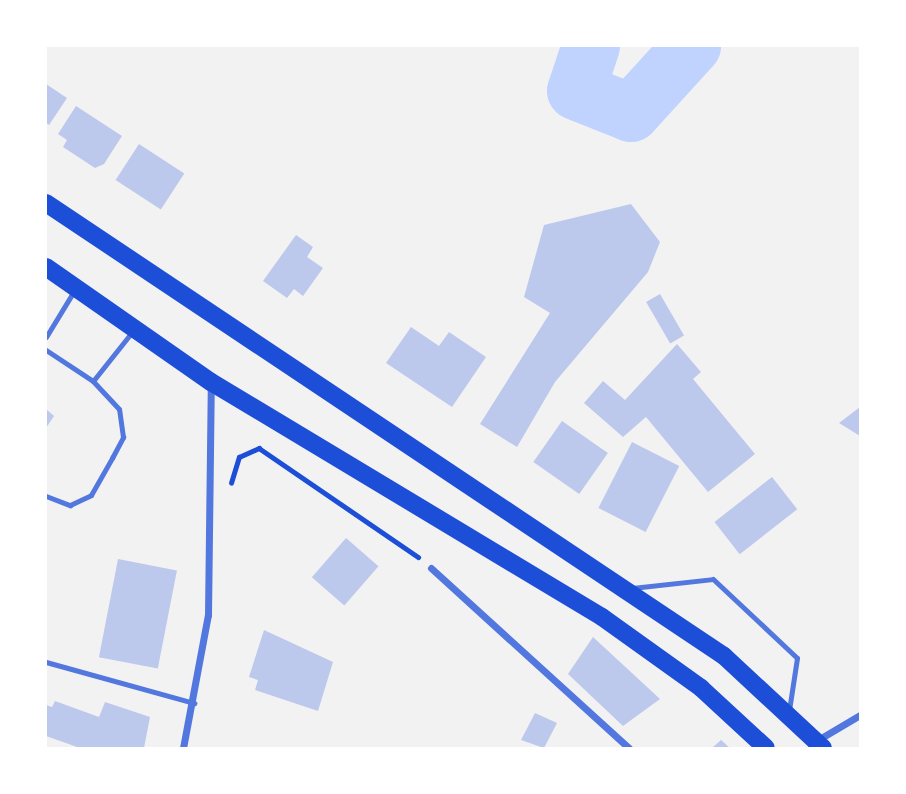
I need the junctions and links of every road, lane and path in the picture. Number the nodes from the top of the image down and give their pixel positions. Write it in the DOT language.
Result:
graph roads {
  1 [pos="46,203"];
  2 [pos="46,267"];
  3 [pos="76,288"];
  4 [pos="135,329"];
  5 [pos="46,337"];
  6 [pos="46,350"];
  7 [pos="93,381"];
  8 [pos="211,382"];
  9 [pos="225,489"];
  10 [pos="46,496"];
  11 [pos="431,569"];
  12 [pos="625,589"];
  13 [pos="46,662"];
  14 [pos="194,703"];
  15 [pos="788,713"];
  16 [pos="860,715"];
  17 [pos="820,745"];
  18 [pos="183,748"];
  19 [pos="629,748"];
  20 [pos="766,748"];
  1 -- 12 [label="main road"];
  2 -- 3 [label="main road"];
  3 -- 4 [label="main road"];
  3 -- 5 [label="lane"];
  4 -- 7 [label="lane"];
  4 -- 8 [label="main road"];
  6 -- 7 [label="lane"];
  7 -- 10 [label="lane"];
  8 -- 14 [label="street"];
  8 -- 20 [label="main road"];
  9 -- 11 [label="path"];
  11 -- 19 [label="street"];
  12 -- 15 [label="main road"];
  12 -- 15 [label="lane"];
  13 -- 14 [label="lane"];
  14 -- 18 [label="street"];
  15 -- 17 [label="main road"];
  16 -- 17 [label="street"];
}
